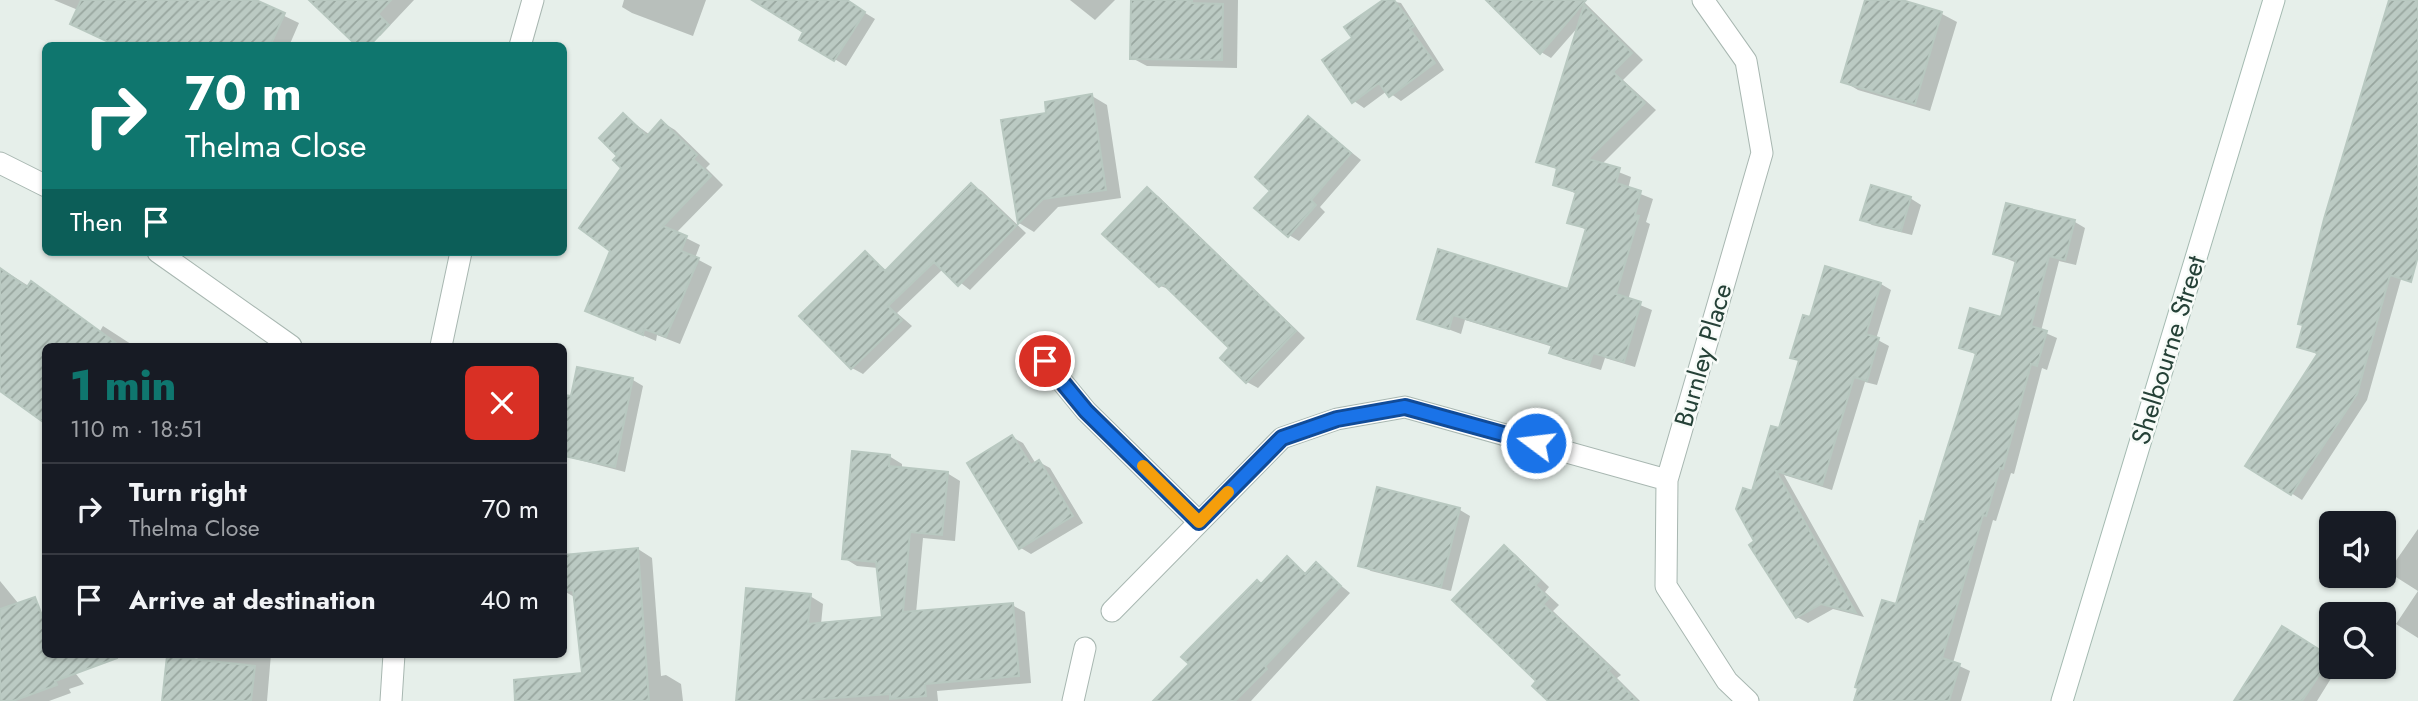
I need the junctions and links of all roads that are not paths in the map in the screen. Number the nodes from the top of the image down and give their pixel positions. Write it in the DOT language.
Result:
graph roads {
  1 [pos="533,0"];
  2 [pos="1703,0"];
  3 [pos="2274,0"];
  4 [pos="521,42"];
  5 [pos="0,163"];
  6 [pos="42,184"];
  7 [pos="164,256"];
  8 [pos="460,256"];
  9 [pos="287,343"];
  10 [pos="442,343"];
  11 [pos="1045,361"];
  12 [pos="1667,480"];
  13 [pos="1199,522"];
  14 [pos="1112,611"];
  15 [pos="1085,648"];
  16 [pos="394,658"];
  17 [pos="391,701"];
  18 [pos="1073,701"];
  19 [pos="1748,701"];
  20 [pos="2062,701"];
  1 -- 4 [label="street"];
  2 -- 12 [label="street, Burnley Place"];
  3 -- 20 [label="street, Shelbourne Street"];
  5 -- 6 [label="street"];
  7 -- 9 [label="street"];
  8 -- 10 [label="street"];
  11 -- 13 [label="street"];
  12 -- 13 [label="street"];
  12 -- 19 [label="street, Burnley Place"];
  13 -- 14 [label="street"];
  15 -- 18 [label="street"];
  16 -- 17 [label="street"];
}
